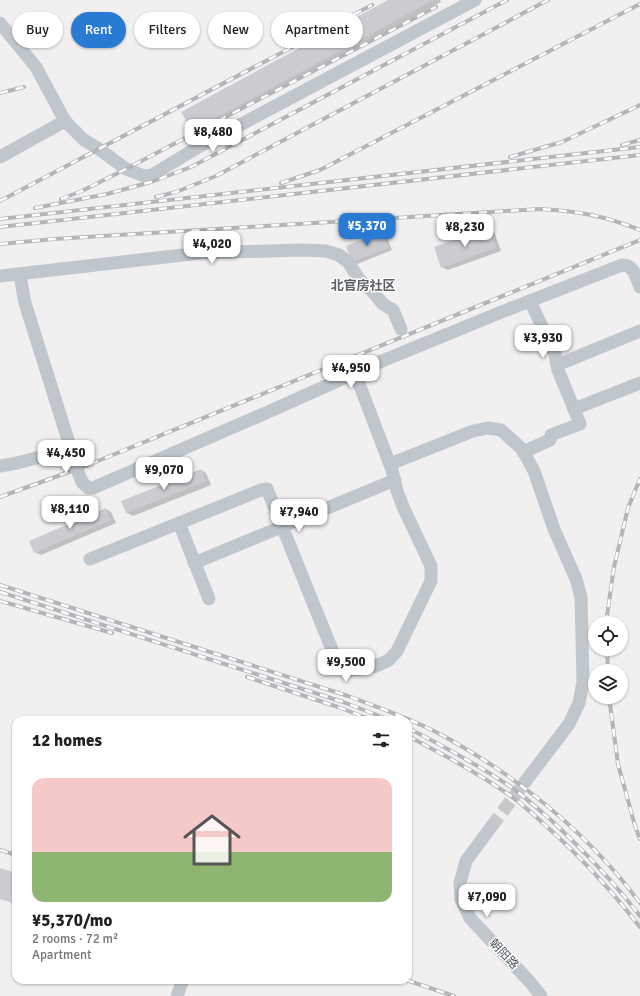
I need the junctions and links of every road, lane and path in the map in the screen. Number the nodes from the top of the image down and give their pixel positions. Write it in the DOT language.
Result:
graph roads {
  1 [pos="475,0"];
  2 [pos="0,23"];
  3 [pos="65,121"];
  4 [pos="0,157"];
  5 [pos="20,274"];
  6 [pos="0,276"];
  7 [pos="640,287"];
  8 [pos="530,301"];
  9 [pos="401,329"];
  10 [pos="640,331"];
  11 [pos="557,365"];
  12 [pos="355,373"];
  13 [pos="640,383"];
  14 [pos="574,409"];
  15 [pos="523,452"];
  16 [pos="72,453"];
  17 [pos="390,464"];
  18 [pos="0,466"];
  19 [pos="395,480"];
  20 [pos="179,523"];
  21 [pos="282,526"];
  22 [pos="90,559"];
  23 [pos="194,563"];
  24 [pos="209,599"];
  25 [pos="525,782"];
  26 [pos="492,828"];
  27 [pos="182,984"];
  28 [pos="177,996"];
  29 [pos="541,996"];
  1 -- 3 [label="street"];
  2 -- 3 [label="street"];
  3 -- 4 [label="street"];
  5 -- 6 [label="street"];
  5 -- 9 [label="street"];
  5 -- 16 [label="street"];
  7 -- 8 [label="street"];
  8 -- 11 [label="street"];
  8 -- 12 [label="street"];
  10 -- 11 [label="street"];
  11 -- 14 [label="street"];
  12 -- 16 [label="street, bridge"];
  12 -- 17 [label="street"];
  13 -- 14 [label="street"];
  14 -- 15 [label="street"];
  15 -- 17 [label="street"];
  15 -- 25 [label="street"];
  16 -- 18 [label="street"];
  17 -- 19 [label="street"];
  19 -- 21 [label="street"];
  19 -- 21 [label="street"];
  20 -- 21 [label="street"];
  20 -- 22 [label="street"];
  20 -- 23 [label="street"];
  21 -- 23 [label="street"];
  23 -- 24 [label="street"];
  26 -- 29 [label="street, 朝阳路"];
  27 -- 28 [label="street"];
}
